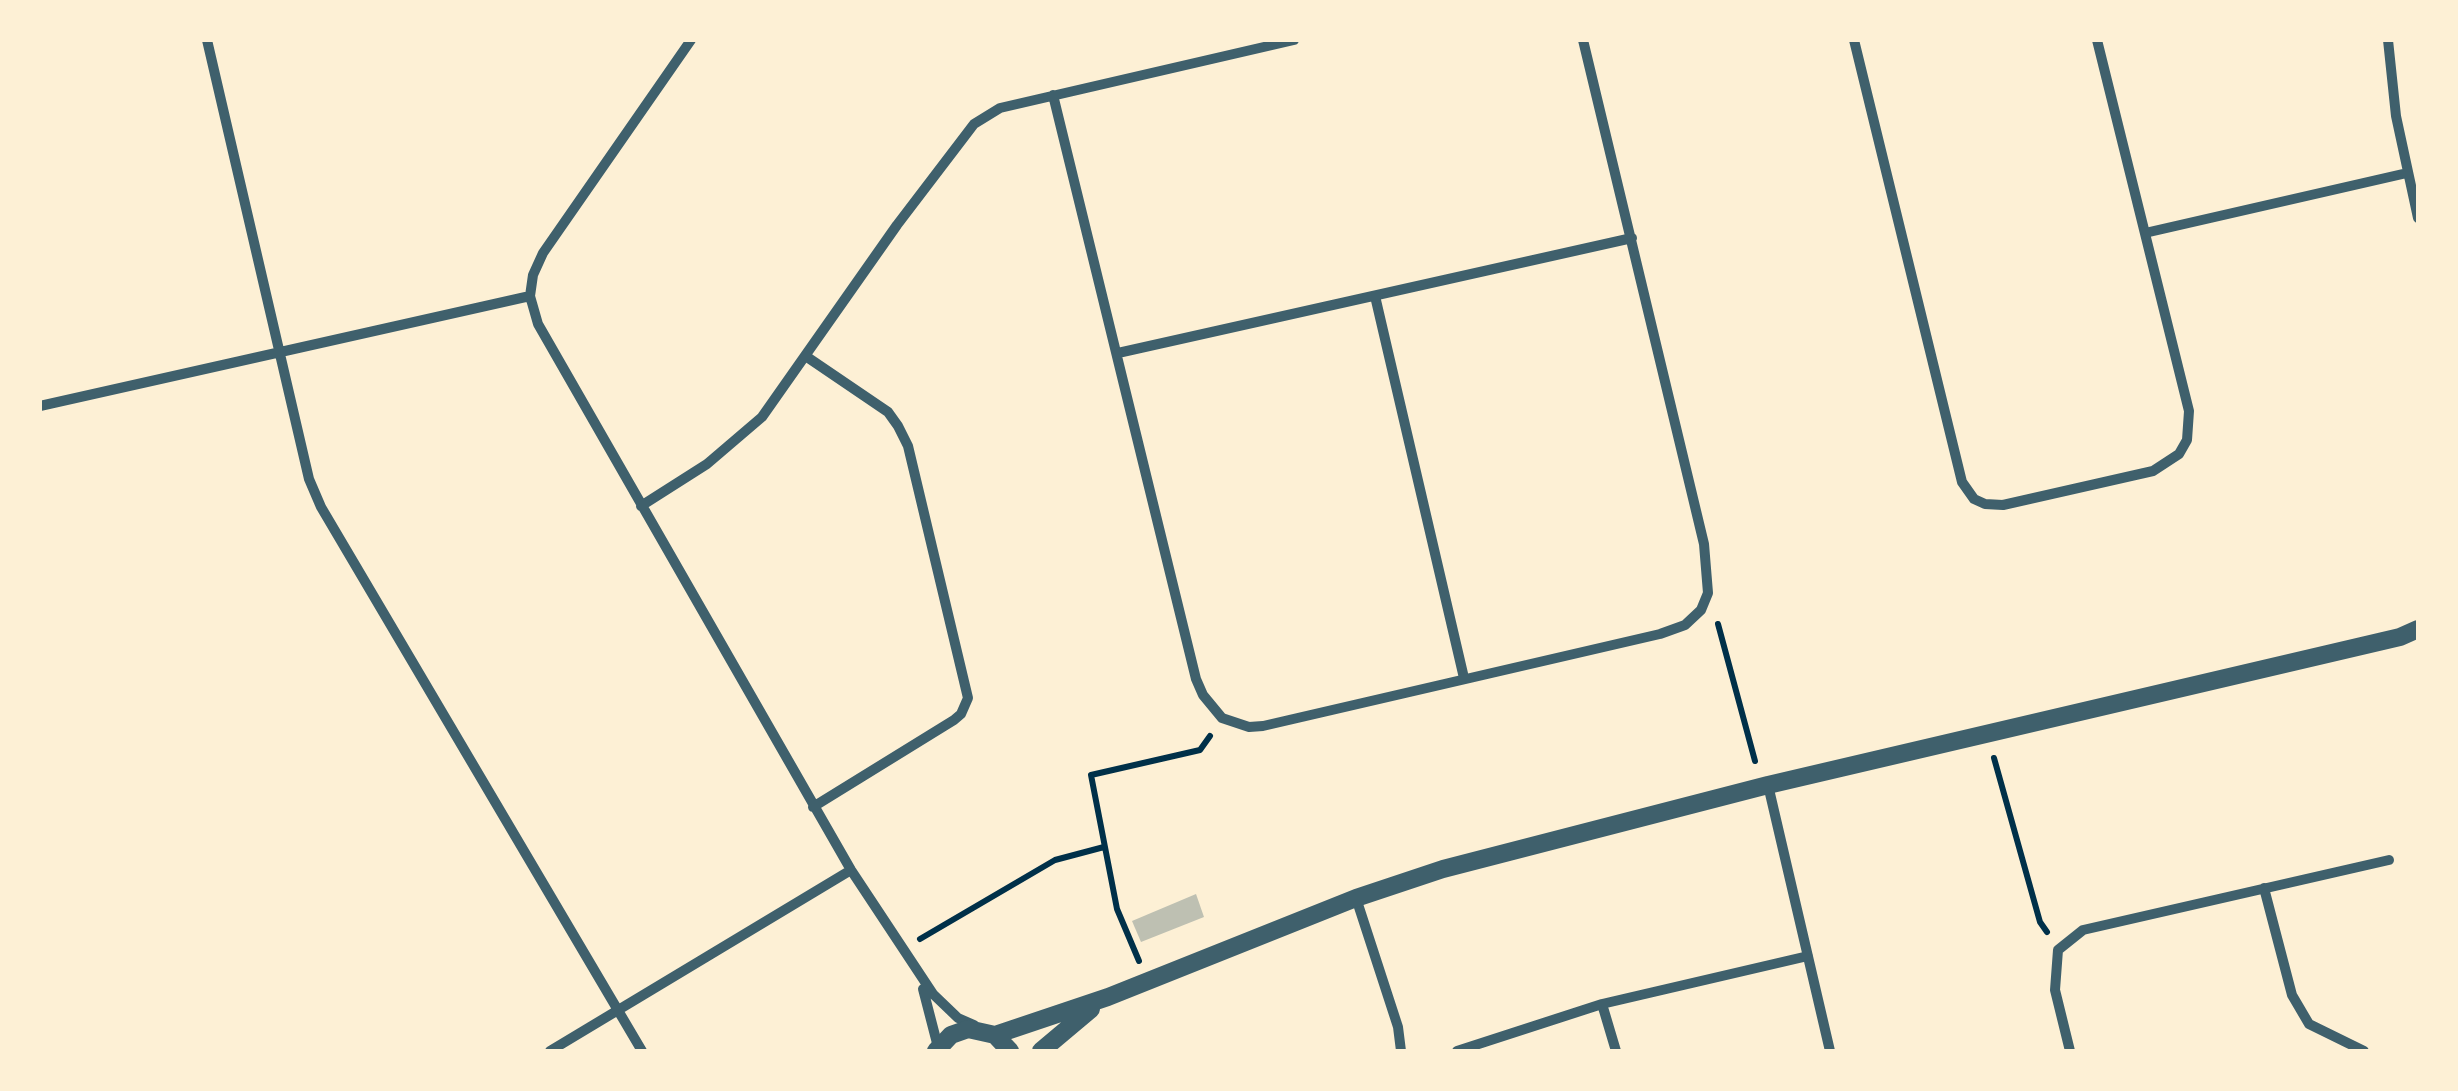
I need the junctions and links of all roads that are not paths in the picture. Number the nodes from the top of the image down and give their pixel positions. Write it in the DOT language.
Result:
graph roads {
  1 [pos="207,40"];
  2 [pos="691,40"];
  3 [pos="1294,40"];
  4 [pos="1584,40"];
  5 [pos="1854,40"];
  6 [pos="2097,40"];
  7 [pos="2388,40"];
  8 [pos="1053,95"];
  9 [pos="2406,172"];
  10 [pos="2418,218"];
  11 [pos="2145,233"];
  12 [pos="1632,238"];
  13 [pos="530,296"];
  14 [pos="1375,296"];
  15 [pos="280,353"];
  16 [pos="1118,353"];
  17 [pos="807,357"];
  18 [pos="40,406"];
  19 [pos="641,506"];
  20 [pos="2418,629"];
  21 [pos="2409,637"];
  22 [pos="1464,678"];
  23 [pos="1768,785"];
  24 [pos="813,806"];
  25 [pos="2389,860"];
  26 [pos="851,870"];
  27 [pos="2264,888"];
  28 [pos="1356,898"];
  29 [pos="1808,956"];
  30 [pos="917,974"];
  31 [pos="1108,997"];
  32 [pos="1602,1004"];
  33 [pos="619,1012"];
  34 [pos="990,1033"];
  35 [pos="937,1049"];
  36 [pos="550,1051"];
  37 [pos="642,1051"];
  38 [pos="1010,1051"];
  39 [pos="1041,1051"];
  40 [pos="1401,1051"];
  41 [pos="1457,1051"];
  42 [pos="1616,1051"];
  43 [pos="1830,1051"];
  44 [pos="2070,1051"];
  45 [pos="2364,1051"];
  1 -- 15 [label="street"];
  2 -- 13 [label="street"];
  3 -- 8 [label="street"];
  4 -- 12 [label="street"];
  5 -- 11 [label="street"];
  6 -- 11 [label="street"];
  7 -- 9 [label="street"];
  8 -- 16 [label="street"];
  8 -- 17 [label="street"];
  9 -- 10 [label="street"];
  9 -- 11 [label="street"];
  12 -- 14 [label="street"];
  12 -- 22 [label="street"];
  13 -- 15 [label="street"];
  13 -- 19 [label="street"];
  14 -- 16 [label="street"];
  14 -- 22 [label="street"];
  15 -- 18 [label="street"];
  15 -- 33 [label="street"];
  16 -- 22 [label="street"];
  17 -- 19 [label="street"];
  17 -- 24 [label="street"];
  19 -- 24 [label="street"];
  20 -- 21 [label="street"];
  21 -- 23 [label="street"];
  23 -- 28 [label="street"];
  23 -- 29 [label="street"];
  24 -- 26 [label="street"];
  25 -- 27 [label="street"];
  26 -- 30 [label="street"];
  26 -- 33 [label="street"];
  27 -- 44 [label="street"];
  27 -- 45 [label="street"];
  28 -- 31 [label="street"];
  28 -- 40 [label="street"];
  29 -- 32 [label="street"];
  29 -- 43 [label="street"];
  30 -- 34 [label="street"];
  30 -- 35 [label="street"];
  31 -- 34 [label="street"];
  31 -- 39 [label="street"];
  32 -- 41 [label="street"];
  32 -- 42 [label="street"];
  33 -- 36 [label="street"];
  33 -- 37 [label="street"];
  34 -- 35 [label="street"];
  34 -- 38 [label="street"];
}
